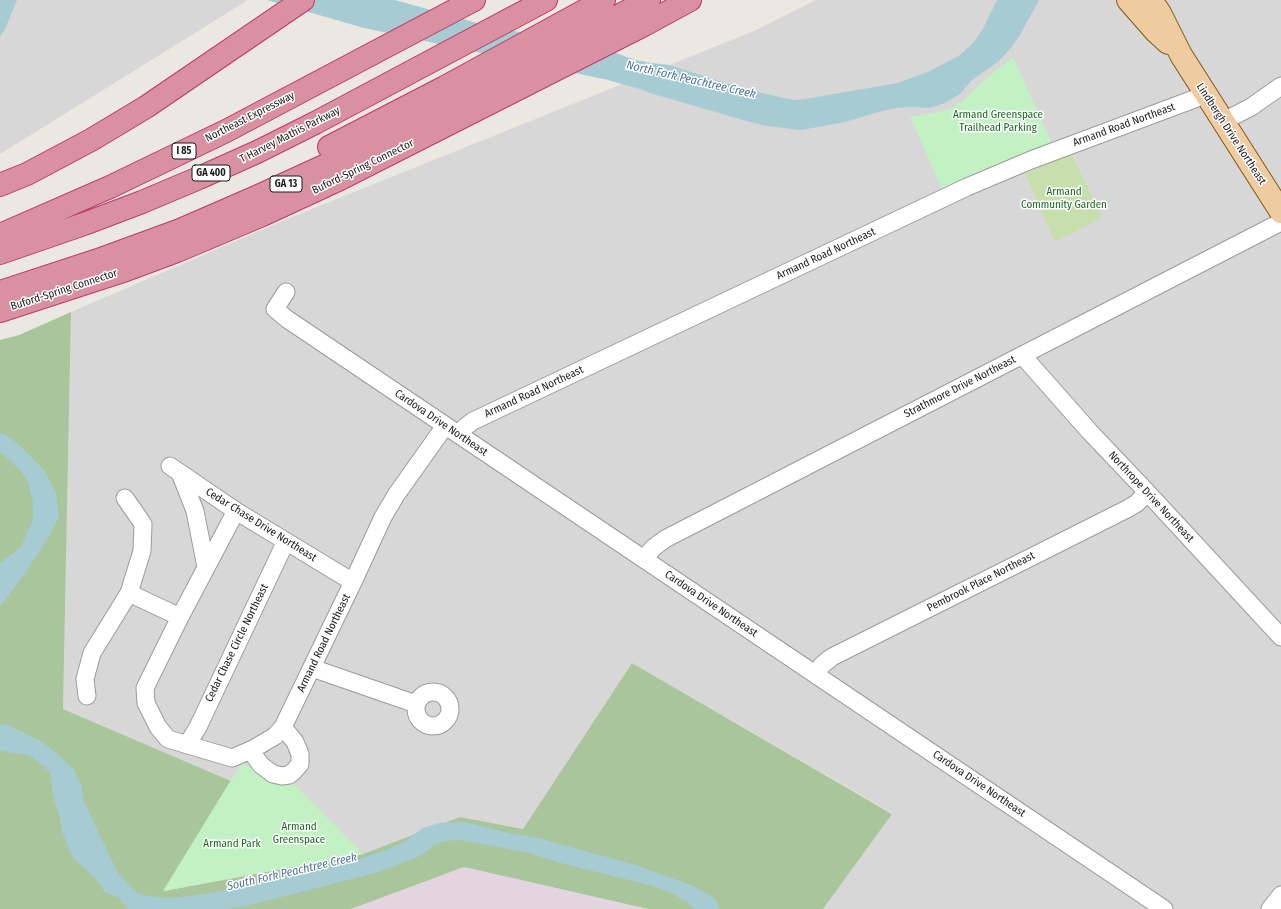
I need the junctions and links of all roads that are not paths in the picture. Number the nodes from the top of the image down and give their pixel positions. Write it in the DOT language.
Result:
graph roads {
  1 [pos="303,0"];
  2 [pos="474,0"];
  3 [pos="649,0"];
  4 [pos="690,0"];
  5 [pos="1128,0"];
  6 [pos="1151,0"];
  7 [pos="542,2"];
  8 [pos="595,4"];
  9 [pos="1181,55"];
  10 [pos="1281,86"];
  11 [pos="1205,95"];
  12 [pos="1222,122"];
  13 [pos="0,185"];
  14 [pos="1281,212"];
  15 [pos="1281,222"];
  16 [pos="0,235"];
  17 [pos="0,252"];
  18 [pos="98,260"];
  19 [pos="0,292"];
  20 [pos="286,292"];
  21 [pos="0,311"];
  22 [pos="1022,355"];
  23 [pos="452,430"];
  24 [pos="1148,492"];
  25 [pos="125,498"];
  26 [pos="236,511"];
  27 [pos="286,541"];
  28 [pos="644,559"];
  29 [pos="206,567"];
  30 [pos="353,582"];
  31 [pos="129,593"];
  32 [pos="180,617"];
  33 [pos="1281,637"];
  34 [pos="312,668"];
  35 [pos="816,674"];
  36 [pos="87,696"];
  37 [pos="416,704"];
  38 [pos="279,731"];
  39 [pos="187,745"];
  40 [pos="250,750"];
  41 [pos="1281,895"];
  42 [pos="1164,909"];
  43 [pos="1270,909"];
  1 -- 13 [label="highway"];
  2 -- 16 [label="highway, Northeast Expressway / I 85"];
  3 -- 18 [label="highway, Buford-Spring Connector / GA 13"];
  4 -- 21 [label="highway, Buford-Spring Connector / GA 13"];
  5 -- 9 [label="main road, Lindbergh Drive Northeast"];
  6 -- 9 [label="main road, Lindbergh Drive Northeast"];
  7 -- 17 [label="highway, T Harvey Mathis Parkway / GA 400"];
  8 -- 18 [label="highway"];
  9 -- 11 [label="main road, Lindbergh Drive Northeast"];
  10 -- 12 [label="street"];
  11 -- 12 [label="main road, Lindbergh Drive Northeast"];
  11 -- 23 [label="street, Armand Road Northeast"];
  12 -- 14 [label="main road, Lindbergh Drive Northeast"];
  15 -- 22 [label="street, Strathmore Drive Northeast"];
  18 -- 19 [label="highway, Buford-Spring Connector / GA 13"];
  20 -- 23 [label="street, Cardova Drive Northeast"];
  22 -- 24 [label="street, Northrope Drive Northeast"];
  22 -- 28 [label="street, Strathmore Drive Northeast"];
  23 -- 28 [label="street, Cardova Drive Northeast"];
  23 -- 30 [label="street, Armand Road Northeast"];
  24 -- 33 [label="street, Northrope Drive Northeast"];
  24 -- 35 [label="street, Pembrook Place Northeast"];
  25 -- 31 [label="street"];
  26 -- 27 [label="street, Cedar Chase Drive Northeast"];
  26 -- 29 [label="street"];
  26 -- 29 [label="street, Cedar Chase Drive Northeast"];
  27 -- 30 [label="street, Cedar Chase Drive Northeast"];
  27 -- 39 [label="street, Cedar Chase Circle Northeast"];
  28 -- 35 [label="street, Cardova Drive Northeast"];
  29 -- 32 [label="street"];
  30 -- 34 [label="street, Armand Road Northeast"];
  31 -- 32 [label="street"];
  31 -- 36 [label="street"];
  32 -- 39 [label="street"];
  34 -- 37 [label="street"];
  34 -- 38 [label="street, Armand Road Northeast"];
  35 -- 42 [label="street, Cardova Drive Northeast"];
  38 -- 40 [label="street"];
  38 -- 40 [label="street"];
  39 -- 40 [label="street"];
  41 -- 43 [label="street"];
}
